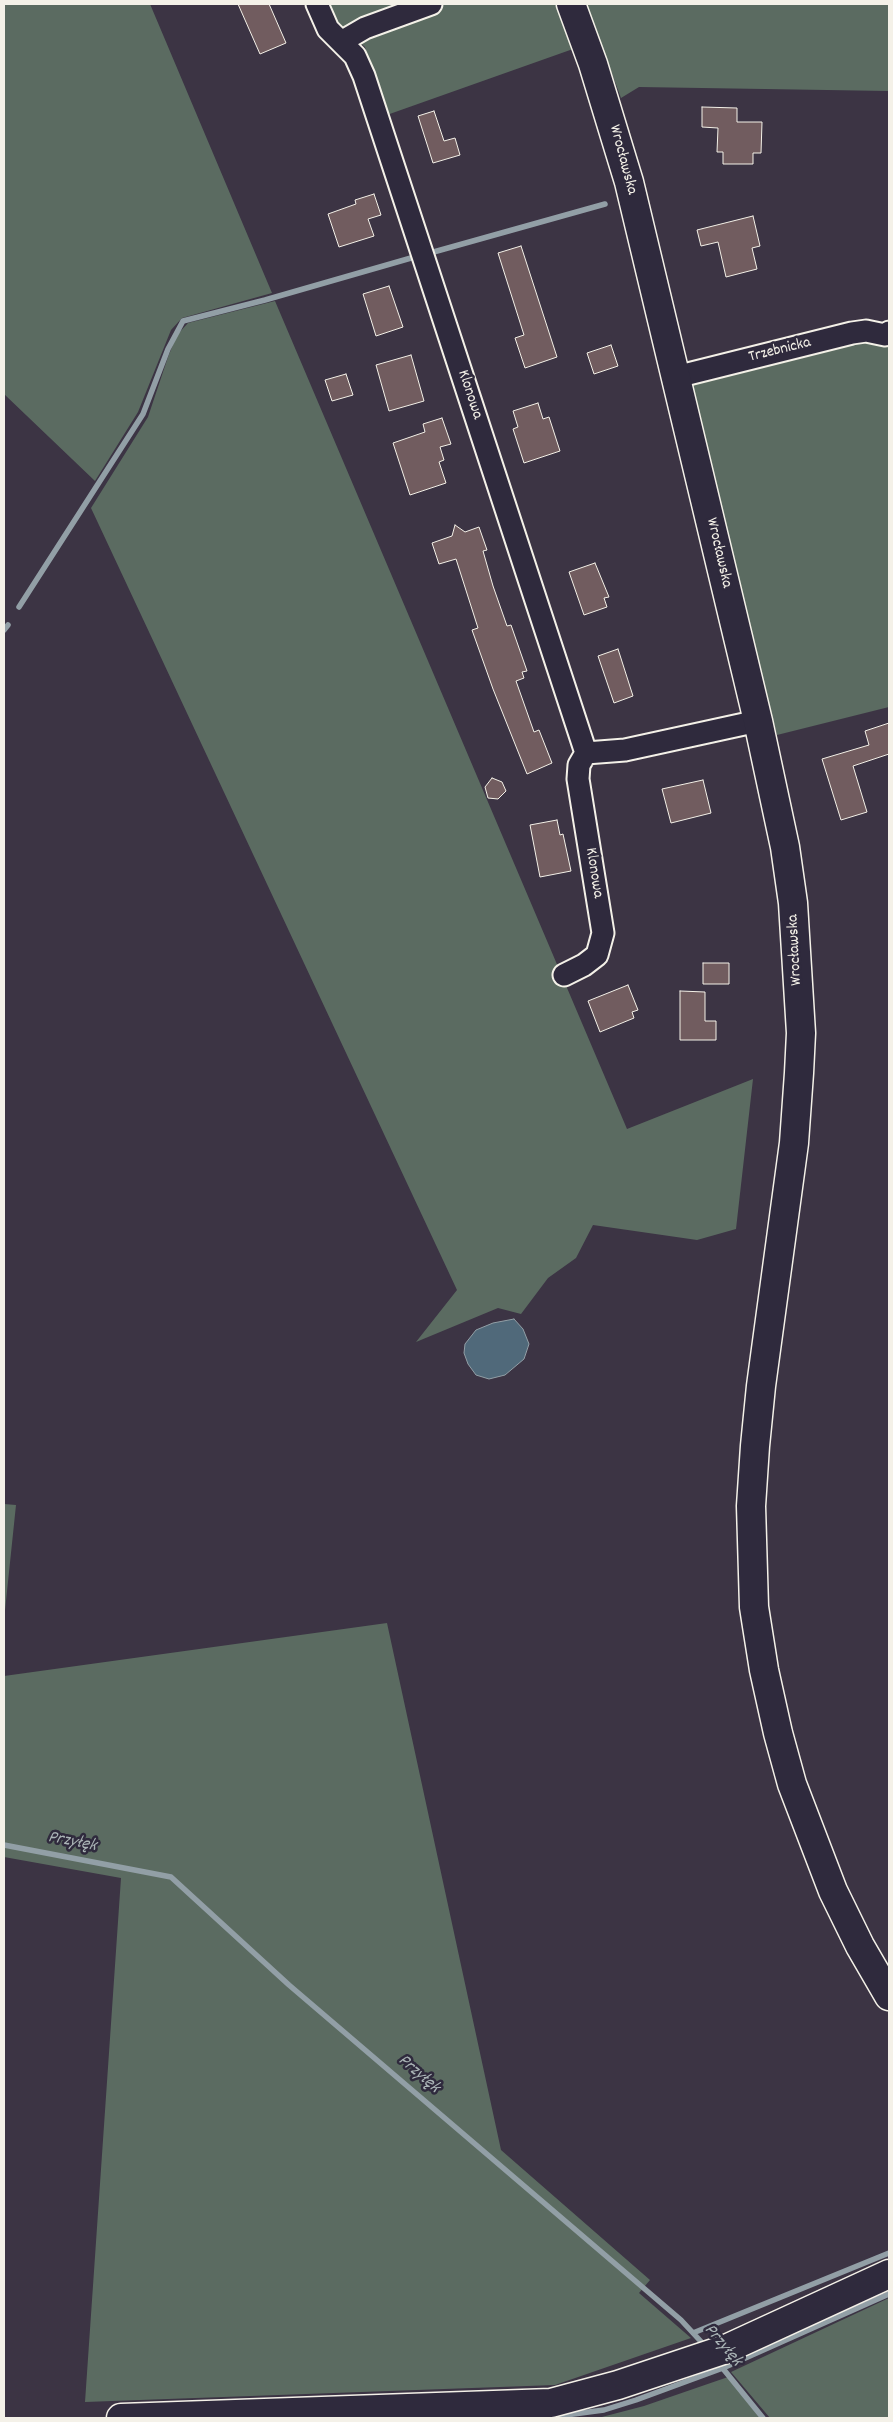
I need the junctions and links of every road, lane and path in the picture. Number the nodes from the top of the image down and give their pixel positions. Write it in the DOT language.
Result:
graph roads {
  1 [pos="317,4"];
  2 [pos="431,4"];
  3 [pos="571,4"];
  4 [pos="341,42"];
  5 [pos="888,335"];
  6 [pos="676,377"];
  7 [pos="758,721"];
  8 [pos="586,753"];
  9 [pos="564,975"];
  10 [pos="889,1996"];
  11 [pos="889,2274"];
  12 [pos="121,2418"];
  1 -- 4 [label="street, Klonowa"];
  2 -- 4 [label="street"];
  3 -- 6 [label="street, Wrocławska"];
  4 -- 8 [label="street, Klonowa"];
  5 -- 6 [label="street, Trzebnicka"];
  6 -- 7 [label="street, Wrocławska"];
  7 -- 8 [label="street"];
  7 -- 10 [label="street, Wrocławska"];
  8 -- 9 [label="street, Klonowa"];
  11 -- 12 [label="street"];
}
